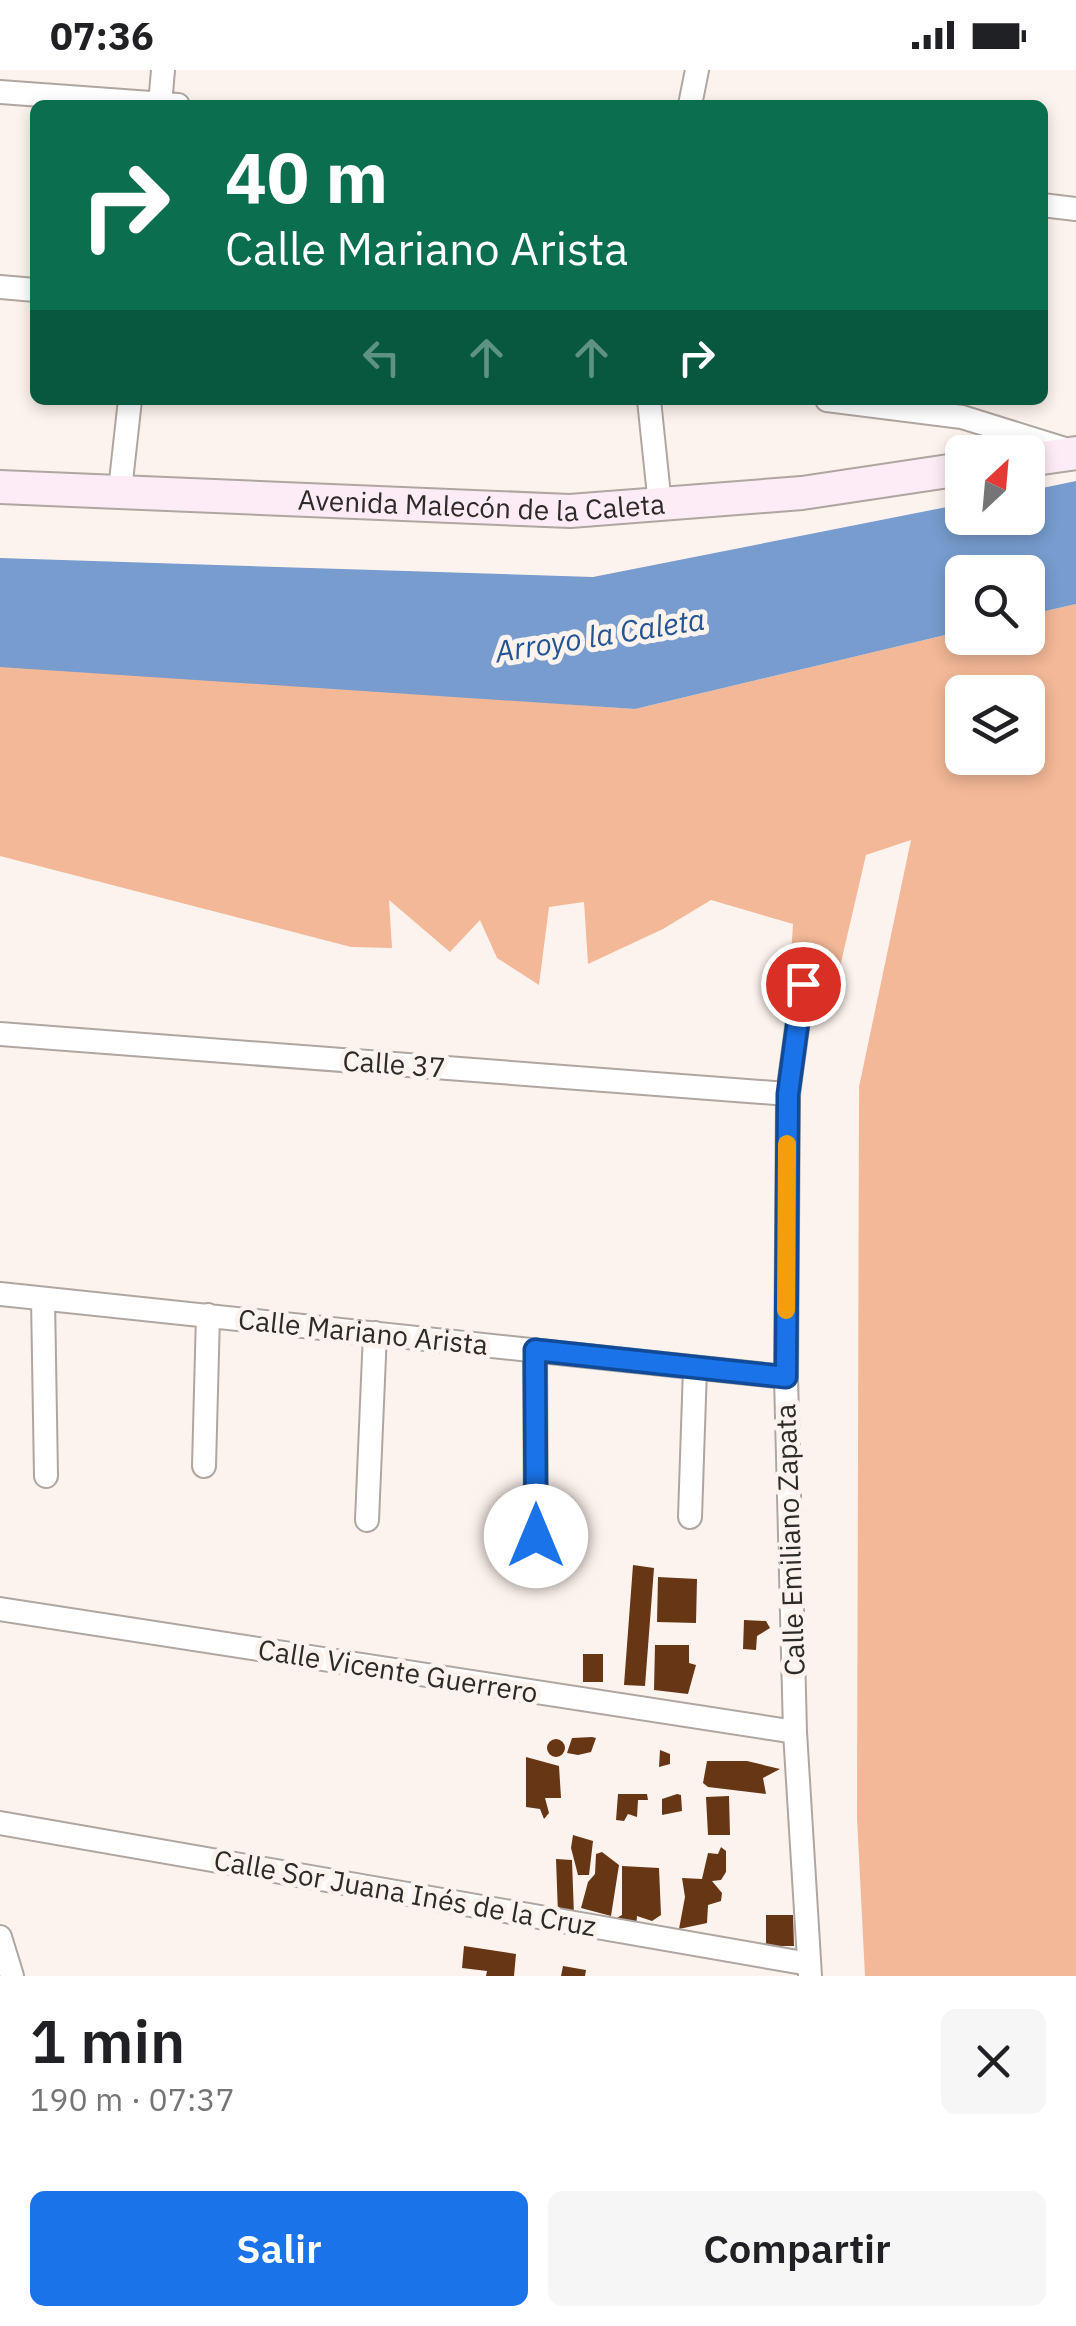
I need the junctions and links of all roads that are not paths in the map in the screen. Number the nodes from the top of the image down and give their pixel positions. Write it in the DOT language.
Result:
graph roads {
  1 [pos="163,70"];
  2 [pos="697,70"];
  3 [pos="0,92"];
  4 [pos="111,100"];
  5 [pos="166,100"];
  6 [pos="691,100"];
  7 [pos="1048,206"];
  8 [pos="1076,210"];
  9 [pos="0,288"];
  10 [pos="30,290"];
  11 [pos="129,405"];
  12 [pos="650,405"];
  13 [pos="867,405"];
  14 [pos="1076,452"];
  15 [pos="1045,457"];
  16 [pos="945,472"];
  17 [pos="0,486"];
  18 [pos="120,490"];
  19 [pos="660,505"];
  20 [pos="803,984"];
  21 [pos="0,1034"];
  22 [pos="788,1094"];
  23 [pos="0,1294"];
  24 [pos="43,1299"];
  25 [pos="208,1315"];
  26 [pos="375,1334"];
  27 [pos="535,1350"];
  28 [pos="695,1368"];
  29 [pos="786,1377"];
  30 [pos="204,1466"];
  31 [pos="46,1476"];
  32 [pos="690,1517"];
  33 [pos="367,1520"];
  34 [pos="536,1536"];
  35 [pos="0,1610"];
  36 [pos="795,1732"];
  37 [pos="0,1822"];
  38 [pos="0,1936"];
  39 [pos="809,1970"];
  40 [pos="12,1976"];
  1 -- 5 [label="street"];
  2 -- 6 [label="street"];
  3 -- 4 [label="street"];
  7 -- 8 [label="street"];
  9 -- 10 [label="street"];
  11 -- 18 [label="street"];
  12 -- 19 [label="street"];
  13 -- 14 [label="street"];
  14 -- 15 [label="main road"];
  16 -- 19 [label="main road, Avenida Malecón de la Caleta"];
  17 -- 18 [label="main road, Avenida Malecón de la Caleta"];
  18 -- 19 [label="main road, Avenida Malecón de la Caleta"];
  20 -- 22 [label="street, Calle Emiliano Zapata"];
  21 -- 22 [label="street, Calle 37"];
  22 -- 29 [label="street, Calle Emiliano Zapata"];
  23 -- 24 [label="street, Calle Mariano Arista"];
  24 -- 25 [label="street, Calle Mariano Arista"];
  24 -- 31 [label="street"];
  25 -- 26 [label="street, Calle Mariano Arista"];
  25 -- 30 [label="street"];
  26 -- 27 [label="street, Calle Mariano Arista"];
  26 -- 33 [label="street"];
  27 -- 28 [label="street, Calle Mariano Arista"];
  27 -- 34 [label="street"];
  28 -- 29 [label="street, Calle Mariano Arista"];
  28 -- 32 [label="street"];
  29 -- 36 [label="street, Calle Emiliano Zapata"];
  35 -- 36 [label="street, Calle Vicente Guerrero"];
  36 -- 39 [label="street, Calle Emiliano Zapata"];
  37 -- 39 [label="street, Calle Sor Juana Inés de la Cruz"];
  38 -- 40 [label="street"];
}
